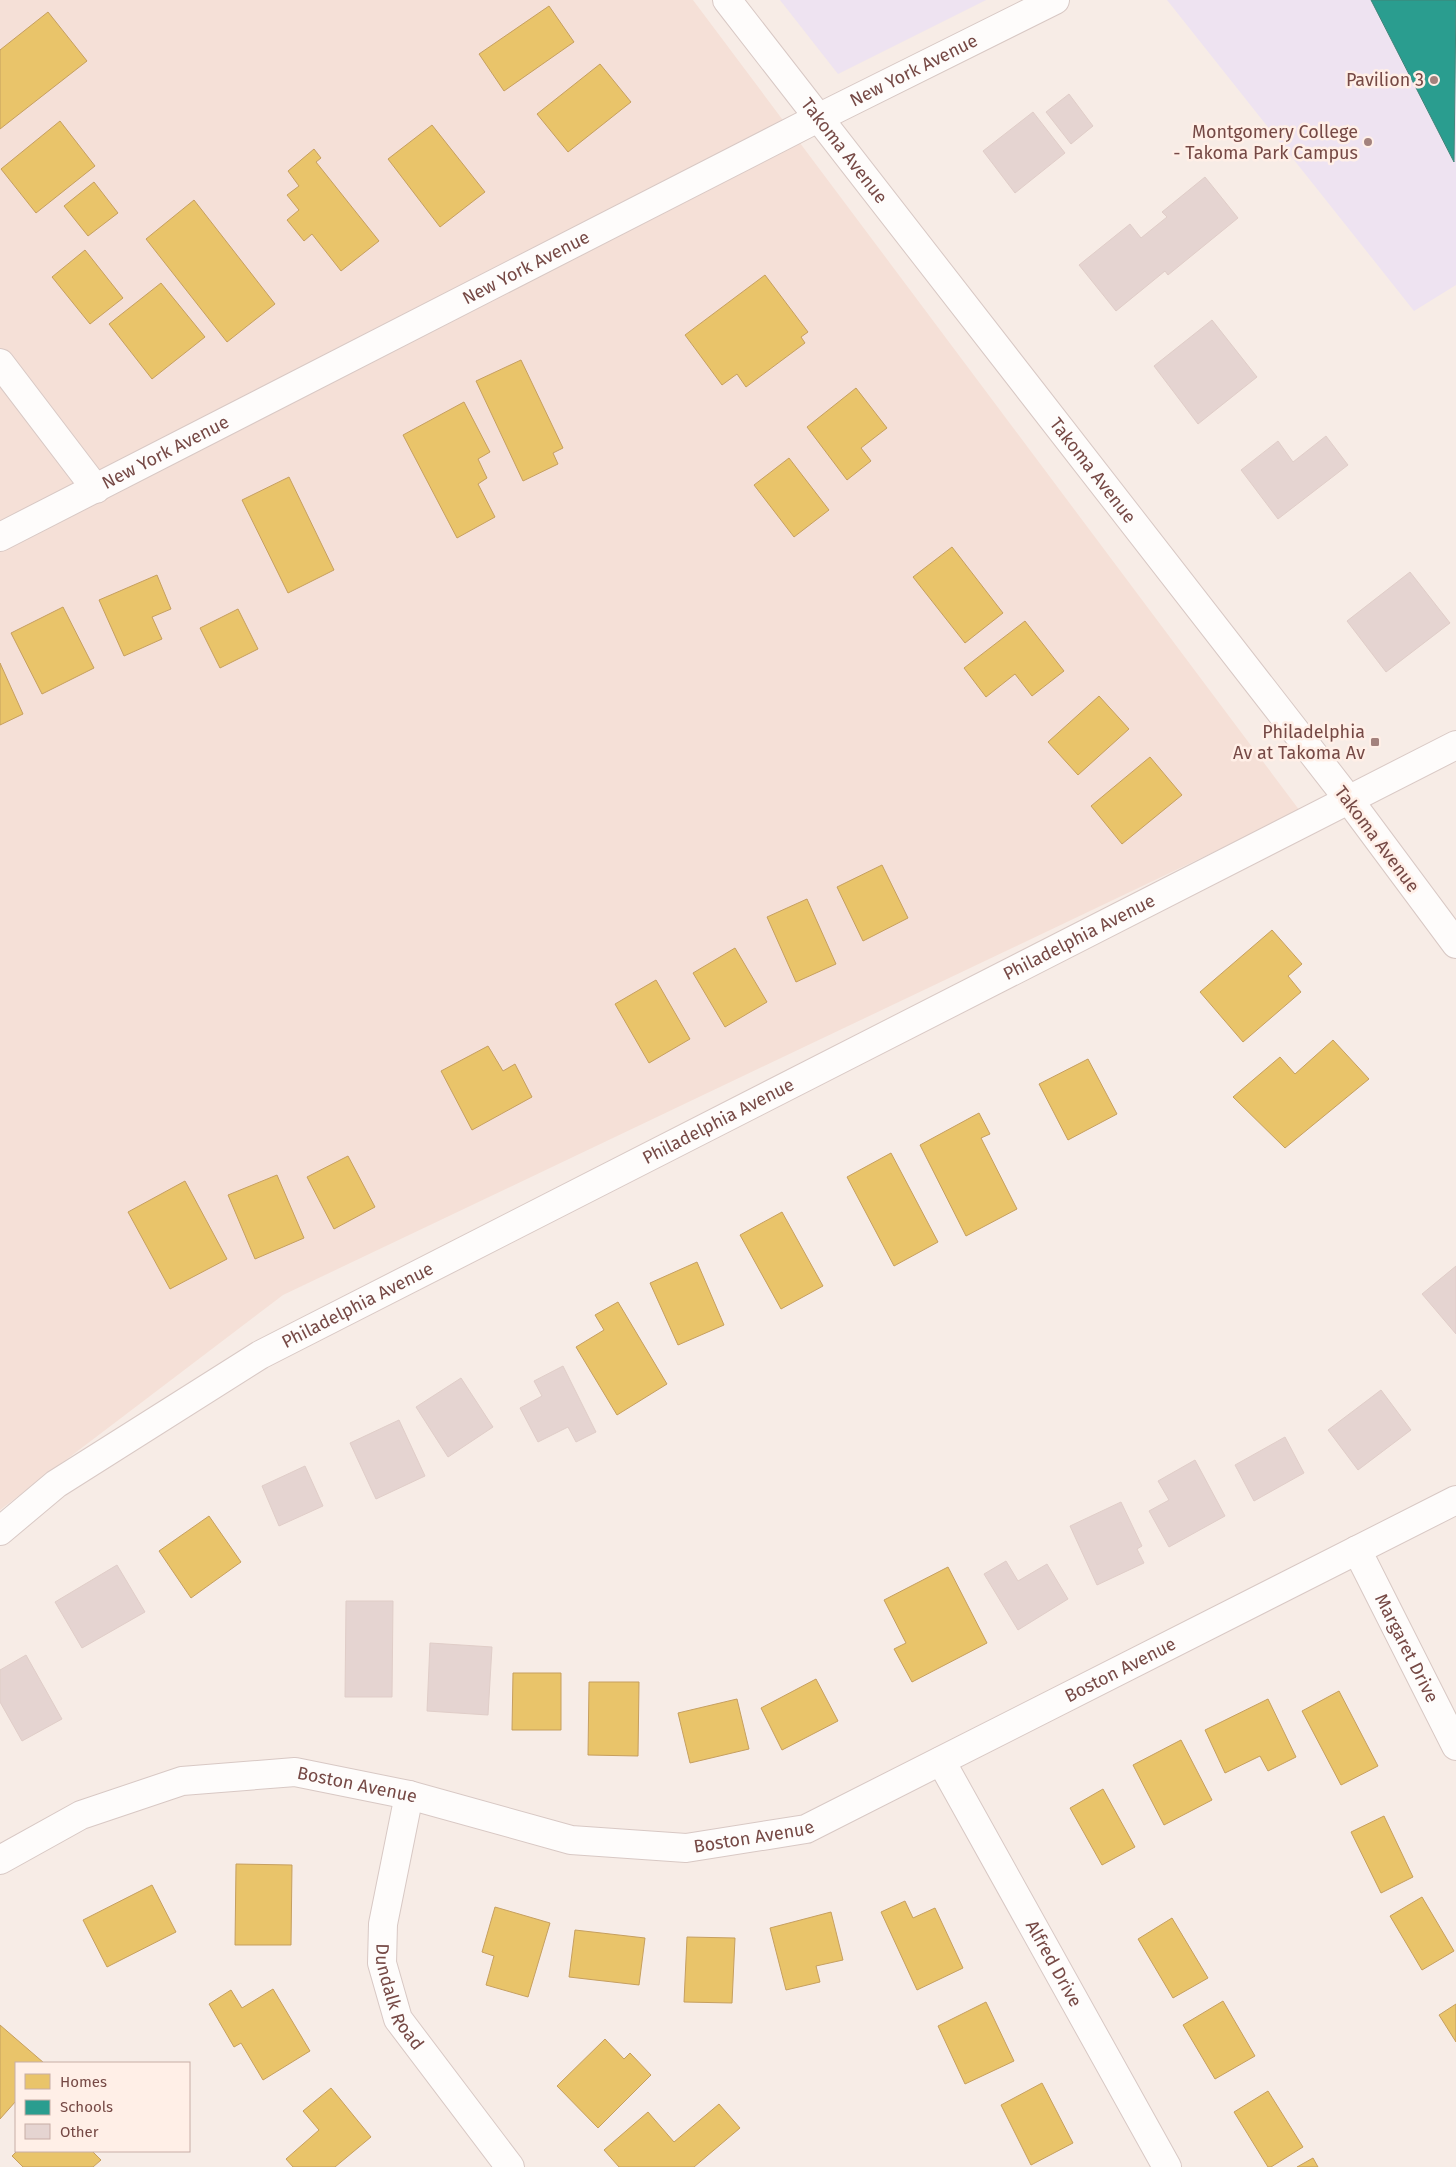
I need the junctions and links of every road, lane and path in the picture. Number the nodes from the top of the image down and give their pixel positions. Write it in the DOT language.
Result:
graph roads {
  1 [pos="727,0"];
  2 [pos="1055,0"];
  3 [pos="818,118"];
  4 [pos="0,364"];
  5 [pos="96,489"];
  6 [pos="0,538"];
  7 [pos="1456,745"];
  8 [pos="1348,800"];
  9 [pos="1456,944"];
  10 [pos="1456,1500"];
  11 [pos="0,1531"];
  12 [pos="1357,1550"];
  13 [pos="1456,1746"];
  14 [pos="941,1761"];
  15 [pos="409,1795"];
  16 [pos="0,1860"];
  17 [pos="510,2167"];
  18 [pos="1167,2167"];
  1 -- 3 [label="street, Takoma Avenue"];
  2 -- 3 [label="street, New York Avenue"];
  3 -- 5 [label="street, New York Avenue"];
  3 -- 8 [label="street, Takoma Avenue"];
  4 -- 5 [label="street"];
  5 -- 6 [label="street, New York Avenue"];
  7 -- 8 [label="street, Philadelphia Avenue"];
  8 -- 9 [label="street, Takoma Avenue"];
  8 -- 11 [label="street, Philadelphia Avenue"];
  10 -- 12 [label="street, Boston Avenue"];
  12 -- 13 [label="street, Margaret Drive"];
  12 -- 14 [label="street, Boston Avenue"];
  14 -- 15 [label="street, Boston Avenue"];
  14 -- 18 [label="street, Alfred Drive"];
  15 -- 16 [label="street, Boston Avenue"];
  15 -- 17 [label="street, Dundalk Road"];
}
